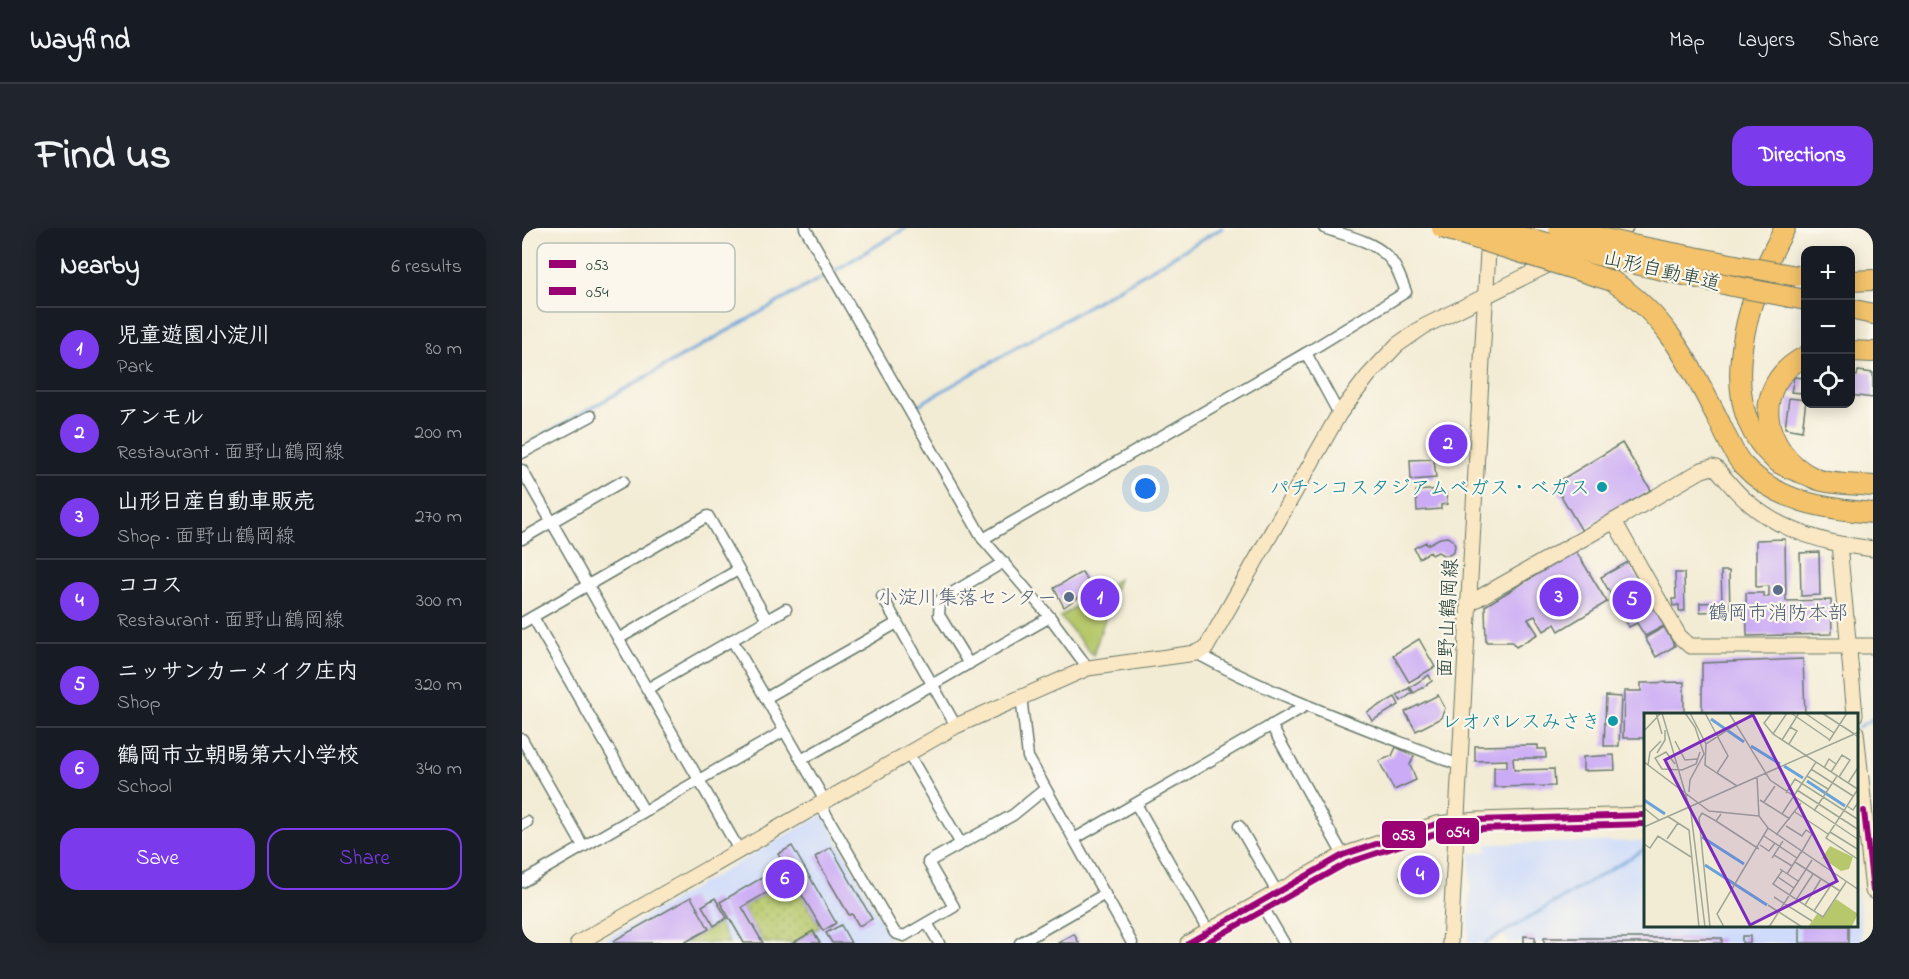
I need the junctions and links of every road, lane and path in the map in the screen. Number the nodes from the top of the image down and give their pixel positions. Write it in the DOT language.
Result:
graph roads {
  1 [pos="805,228"];
  2 [pos="1324,228"];
  3 [pos="1442,228"];
  4 [pos="1484,228"];
  5 [pos="1490,228"];
  6 [pos="1534,228"];
  7 [pos="1558,228"];
  8 [pos="1773,228"];
  9 [pos="1785,228"];
  10 [pos="1629,247"];
  11 [pos="1873,280"];
  12 [pos="1855,281"];
  13 [pos="1799,288"];
  14 [pos="1486,296"];
  15 [pos="1855,298"];
  16 [pos="1873,301"];
  17 [pos="1855,310"];
  18 [pos="1873,314"];
  19 [pos="1855,351"];
  20 [pos="1873,352"];
  21 [pos="1306,353"];
  22 [pos="1801,359"];
  23 [pos="1339,414"];
  24 [pos="591,416"];
  25 [pos="522,453"];
  26 [pos="522,470"];
  27 [pos="1812,477"];
  28 [pos="623,481"];
  29 [pos="1873,486"];
  30 [pos="1782,494"];
  31 [pos="1873,513"];
  32 [pos="1614,521"];
  33 [pos="552,522"];
  34 [pos="522,539"];
  35 [pos="983,539"];
  36 [pos="1839,544"];
  37 [pos="1873,549"];
  38 [pos="1004,562"];
  39 [pos="738,570"];
  40 [pos="588,585"];
  41 [pos="882,596"];
  42 [pos="1468,604"];
  43 [pos="786,609"];
  44 [pos="533,617"];
  45 [pos="1050,617"];
  46 [pos="767,620"];
  47 [pos="522,623"];
  48 [pos="897,623"];
  49 [pos="618,639"];
  50 [pos="732,640"];
  51 [pos="1849,646"];
  52 [pos="1873,646"];
  53 [pos="1196,653"];
  54 [pos="969,664"];
  55 [pos="1088,668"];
  56 [pos="932,685"];
  57 [pos="647,689"];
  58 [pos="1021,696"];
  59 [pos="766,699"];
  60 [pos="1307,705"];
  61 [pos="1855,713"];
  62 [pos="956,726"];
  63 [pos="1271,726"];
  64 [pos="784,730"];
  65 [pos="522,739"];
  66 [pos="1858,743"];
  67 [pos="908,753"];
  68 [pos="801,760"];
  69 [pos="1461,766"];
  70 [pos="699,780"];
  71 [pos="1046,789"];
  72 [pos="823,802"];
  73 [pos="1136,804"];
  74 [pos="644,811"];
  75 [pos="1864,811"];
  76 [pos="1644,815"];
  77 [pos="1456,821"];
  78 [pos="1239,826"];
  79 [pos="1074,839"];
  80 [pos="961,843"];
  81 [pos="584,846"];
  82 [pos="740,850"];
  83 [pos="1343,855"];
  84 [pos="522,882"];
  85 [pos="1873,891"];
  86 [pos="1277,892"];
  87 [pos="1104,894"];
  88 [pos="1260,902"];
  89 [pos="927,923"];
  90 [pos="1212,937"];
  91 [pos="578,943"];
  92 [pos="939,943"];
  93 [pos="1020,943"];
  94 [pos="1132,943"];
  95 [pos="1188,943"];
  96 [pos="1284,943"];
  97 [pos="1450,943"];
  1 -- 35 [label="street"];
  2 -- 21 [label="street"];
  3 -- 30 [label="highway, bridge"];
  4 -- 10 [label="highway, 山形自動車道, bridge"];
  5 -- 14 [label="street, 面野山鶴岡線"];
  6 -- 10 [label="highway, 山形自動車道"];
  7 -- 10 [label="highway, bridge"];
  8 -- 30 [label="highway"];
  9 -- 27 [label="highway"];
  10 -- 13 [label="highway, bridge"];
  10 -- 14 [label="street"];
  11 -- 12 [label="highway"];
  14 -- 23 [label="street"];
  14 -- 42 [label="street, 面野山鶴岡線"];
  15 -- 16 [label="highway"];
  17 -- 18 [label="highway"];
  19 -- 20 [label="highway"];
  21 -- 23 [label="street"];
  21 -- 35 [label="street"];
  22 -- 27 [label="highway"];
  23 -- 53 [label="street"];
  24 -- 25 [label="street"];
  26 -- 33 [label="street"];
  27 -- 29 [label="highway"];
  28 -- 33 [label="street"];
  30 -- 31 [label="highway"];
  32 -- 36 [label="street"];
  32 -- 42 [label="street"];
  32 -- 51 [label="street"];
  33 -- 34 [label="street"];
  33 -- 40 [label="street"];
  35 -- 38 [label="street"];
  36 -- 37 [label="street"];
  36 -- 51 [label="street"];
  38 -- 45 [label="street"];
  38 -- 54 [label="street"];
  39 -- 40 [label="street"];
  39 -- 46 [label="street"];
  39 -- 49 [label="street"];
  40 -- 44 [label="street"];
  40 -- 49 [label="street"];
  41 -- 48 [label="street"];
  42 -- 69 [label="street, 面野山鶴岡線"];
  43 -- 46 [label="street"];
  44 -- 47 [label="street"];
  44 -- 74 [label="street"];
  45 -- 54 [label="street"];
  45 -- 55 [label="street"];
  46 -- 50 [label="street"];
  48 -- 56 [label="street"];
  48 -- 59 [label="street"];
  49 -- 57 [label="street"];
  50 -- 57 [label="street"];
  50 -- 59 [label="street"];
  51 -- 52 [label="street"];
  51 -- 61 [label="street"];
  53 -- 55 [label="street"];
  53 -- 60 [label="street"];
  54 -- 56 [label="street"];
  55 -- 58 [label="street"];
  56 -- 62 [label="street"];
  56 -- 68 [label="street"];
  57 -- 70 [label="street"];
  58 -- 62 [label="street"];
  58 -- 71 [label="street"];
  59 -- 64 [label="street"];
  60 -- 63 [label="street"];
  60 -- 69 [label="street"];
  62 -- 67 [label="street"];
  63 -- 73 [label="street"];
  63 -- 83 [label="street"];
  64 -- 68 [label="street"];
  64 -- 70 [label="street"];
  65 -- 81 [label="street"];
  66 -- 75 [label="street"];
  67 -- 72 [label="street"];
  67 -- 80 [label="street"];
  68 -- 72 [label="street"];
  69 -- 77 [label="street, 面野山鶴岡線"];
  70 -- 74 [label="street"];
  70 -- 82 [label="street"];
  71 -- 79 [label="street"];
  71 -- 80 [label="street"];
  72 -- 82 [label="street"];
  72 -- 89 [label="street"];
  73 -- 79 [label="street"];
  73 -- 90 [label="street"];
  74 -- 81 [label="street"];
  75 -- 85 [label="street"];
  76 -- 77 [label="street"];
  77 -- 83 [label="street"];
  77 -- 97 [label="street, 面野山鶴岡線"];
  78 -- 86 [label="street"];
  79 -- 87 [label="street"];
  80 -- 89 [label="street"];
  81 -- 84 [label="street"];
  82 -- 91 [label="street"];
  83 -- 86 [label="street"];
  86 -- 88 [label="street"];
  87 -- 93 [label="street"];
  87 -- 94 [label="street"];
  88 -- 90 [label="street"];
  88 -- 96 [label="street"];
  89 -- 92 [label="street"];
  90 -- 95 [label="street"];
}
